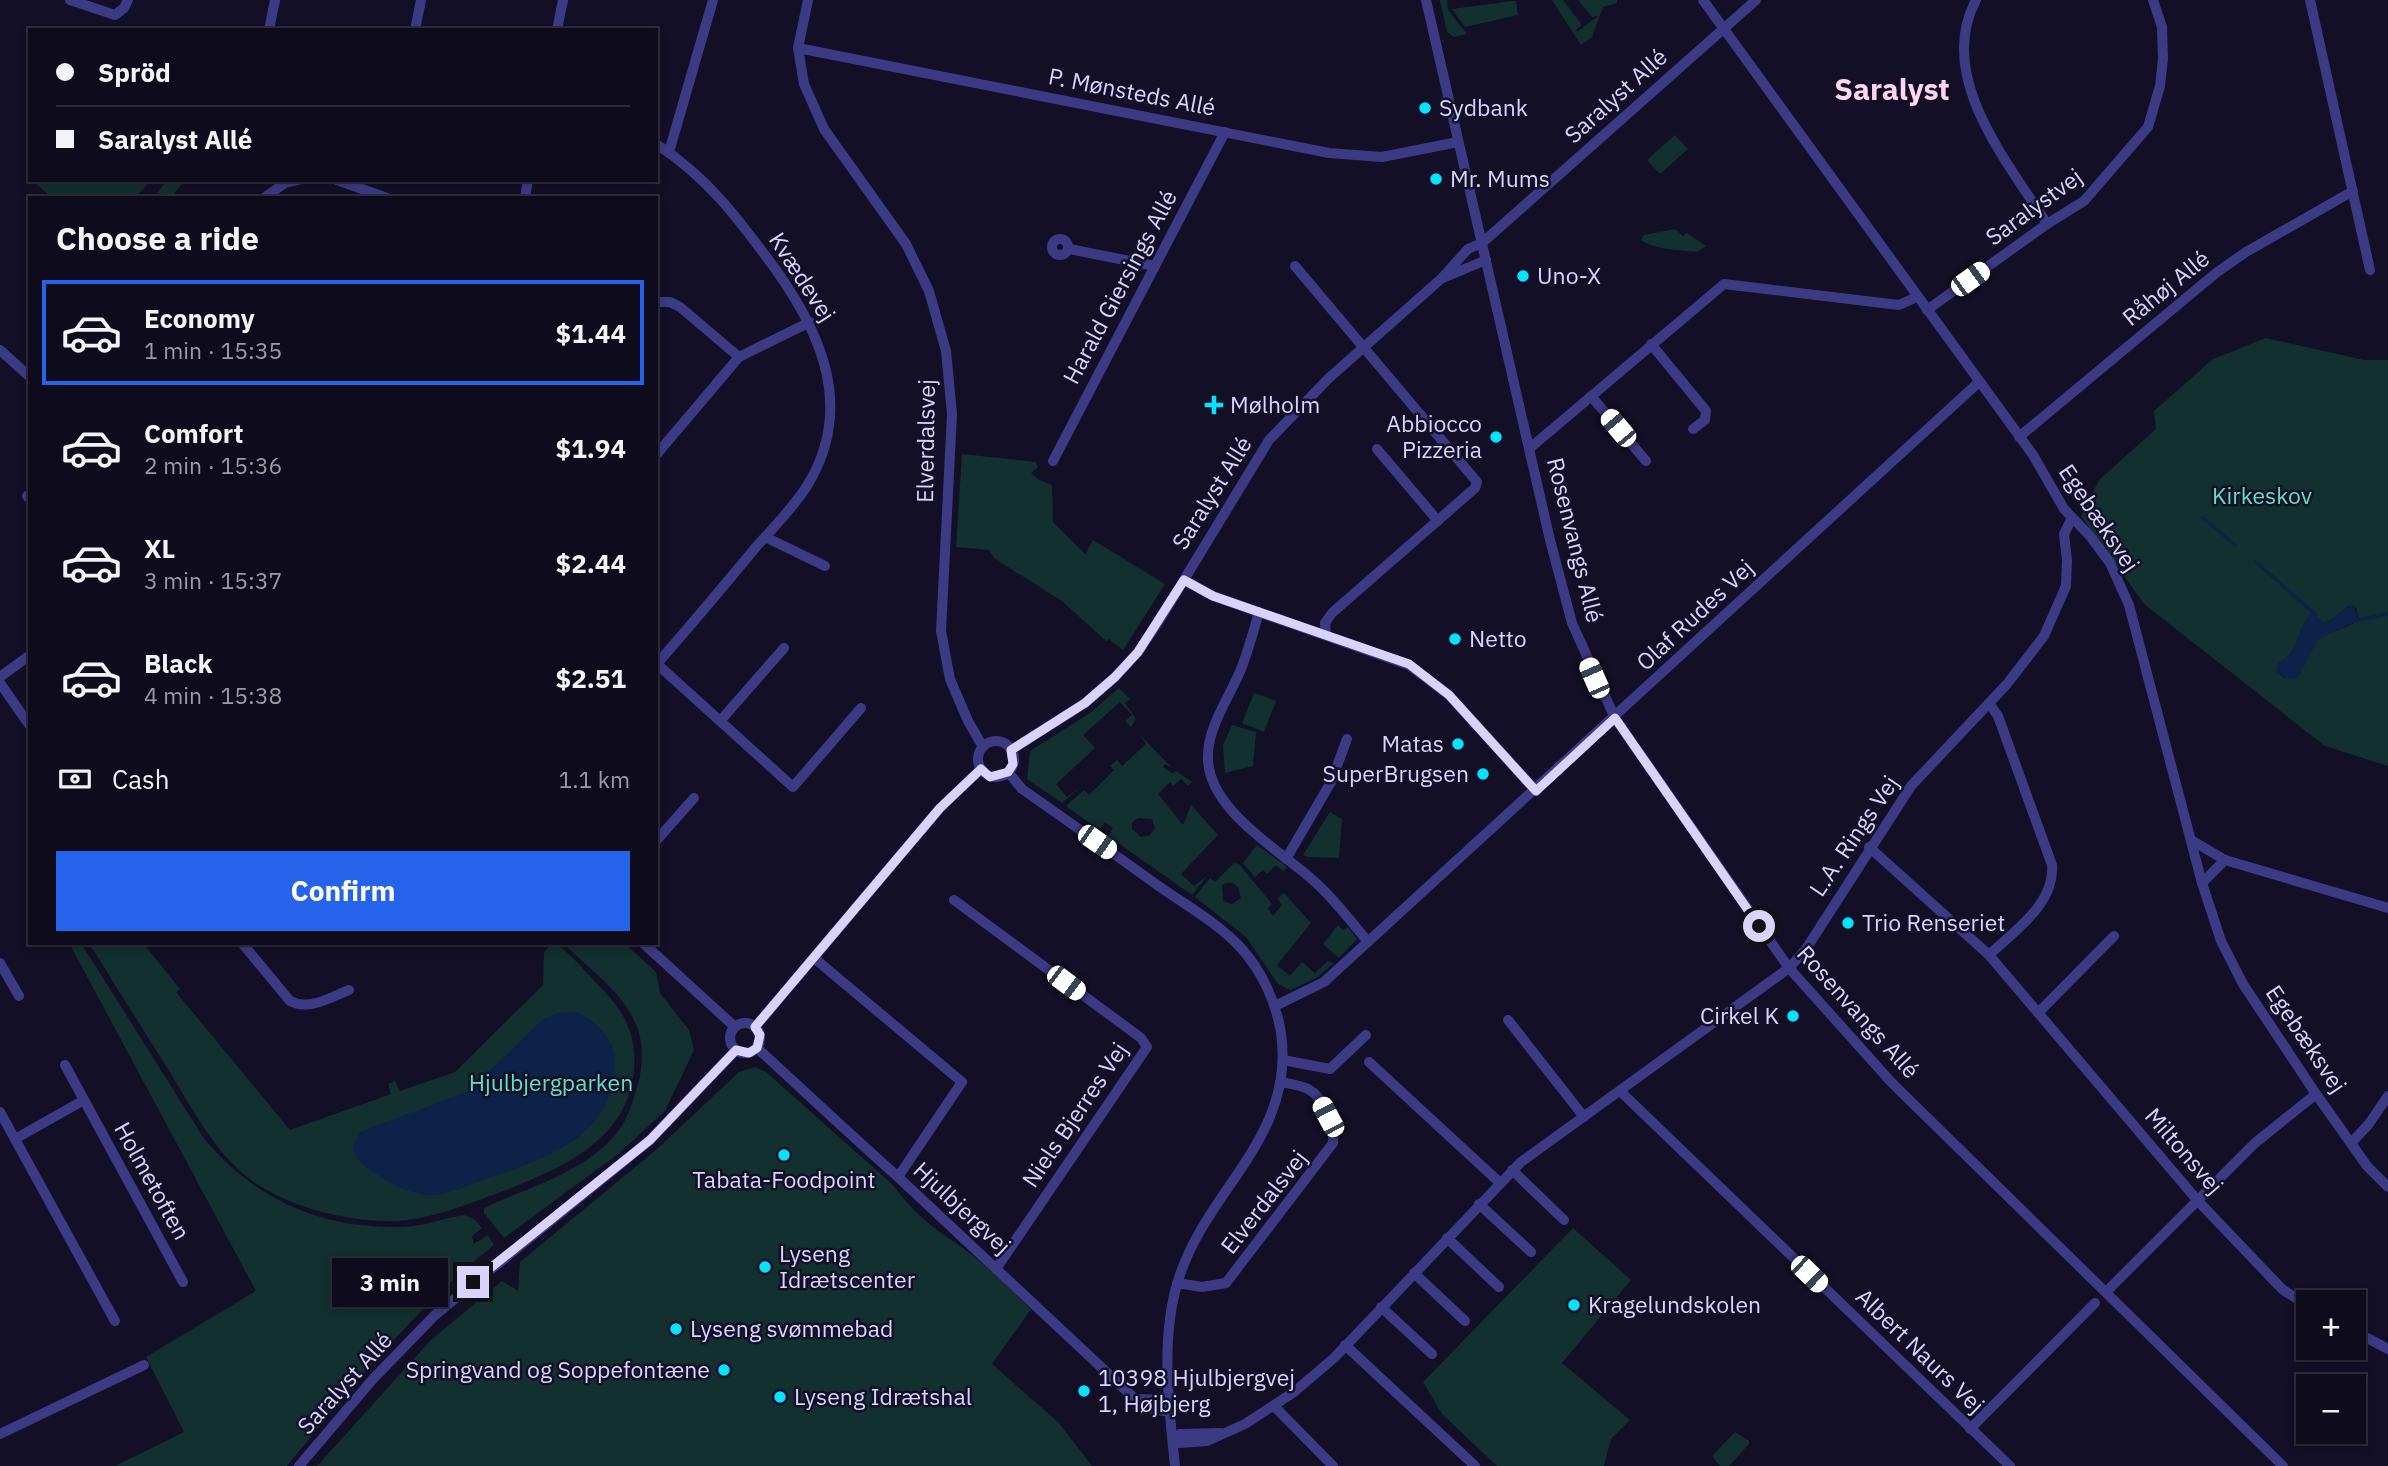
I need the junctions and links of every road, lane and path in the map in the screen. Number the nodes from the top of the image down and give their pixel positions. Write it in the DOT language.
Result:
graph roads {
  1 [pos="70,0"];
  2 [pos="128,0"];
  3 [pos="275,0"];
  4 [pos="421,0"];
  5 [pos="563,0"];
  6 [pos="713,0"];
  7 [pos="808,0"];
  8 [pos="1426,0"];
  9 [pos="1703,0"];
  10 [pos="1756,0"];
  11 [pos="1976,0"];
  12 [pos="2153,0"];
  13 [pos="2310,0"];
  14 [pos="269,28"];
  15 [pos="415,28"];
  16 [pos="558,28"];
  17 [pos="1723,29"];
  18 [pos="798,48"];
  19 [pos="1225,132"];
  20 [pos="1458,142"];
  21 [pos="658,145"];
  22 [pos="669,152"];
  23 [pos="289,182"];
  24 [pos="343,182"];
  25 [pos="2353,191"];
  26 [pos="267,196"];
  27 [pos="381,196"];
  28 [pos="2047,224"];
  29 [pos="1482,243"];
  30 [pos="1069,249"];
  31 [pos="1486,260"];
  32 [pos="1155,266"];
  33 [pos="1295,266"];
  34 [pos="2370,270"];
  35 [pos="1442,278"];
  36 [pos="1917,297"];
  37 [pos="658,302"];
  38 [pos="1927,310"];
  39 [pos="810,322"];
  40 [pos="1651,344"];
  41 [pos="1366,347"];
  42 [pos="0,350"];
  43 [pos="739,357"];
  44 [pos="28,375"];
  45 [pos="1979,382"];
  46 [pos="1591,396"];
  47 [pos="1693,429"];
  48 [pos="2019,437"];
  49 [pos="1377,449"];
  50 [pos="1530,449"];
  51 [pos="658,453"];
  52 [pos="1053,461"];
  53 [pos="1646,461"];
  54 [pos="2072,518"];
  55 [pos="1438,521"];
  56 [pos="765,537"];
  57 [pos="824,566"];
  58 [pos="1184,580"];
  59 [pos="1259,612"];
  60 [pos="1325,635"];
  61 [pos="784,648"];
  62 [pos="28,656"];
  63 [pos="658,663"];
  64 [pos="658,665"];
  65 [pos="0,677"];
  66 [pos="0,683"];
  67 [pos="1989,703"];
  68 [pos="861,708"];
  69 [pos="1615,718"];
  70 [pos="721,720"];
  71 [pos="28,723"];
  72 [pos="1347,739"];
  73 [pos="983,747"];
  74 [pos="1011,750"];
  75 [pos="981,769"];
  76 [pos="1008,772"];
  77 [pos="1536,791"];
  78 [pos="694,798"];
  79 [pos="658,839"];
  80 [pos="2191,839"];
  81 [pos="1869,847"];
  82 [pos="1286,859"];
  83 [pos="2225,860"];
  84 [pos="2202,883"];
  85 [pos="954,901"];
  86 [pos="2388,908"];
  87 [pos="2114,936"];
  88 [pos="1368,942"];
  89 [pos="244,945"];
  90 [pos="645,945"];
  91 [pos="1989,955"];
  92 [pos="814,958"];
  93 [pos="0,963"];
  94 [pos="1789,968"];
  95 [pos="349,990"];
  96 [pos="19,996"];
  97 [pos="1275,1006"];
  98 [pos="2038,1013"];
  99 [pos="1508,1020"];
  100 [pos="735,1027"];
  101 [pos="755,1027"];
  102 [pos="1366,1035"];
  103 [pos="757,1048"];
  104 [pos="736,1050"];
  105 [pos="1283,1060"];
  106 [pos="1369,1062"];
  107 [pos="65,1065"];
  108 [pos="1281,1082"];
  109 [pos="1620,1091"];
  110 [pos="2316,1094"];
  111 [pos="2388,1096"];
  112 [pos="84,1100"];
  113 [pos="0,1112"];
  114 [pos="1584,1116"];
  115 [pos="15,1139"];
  116 [pos="2351,1143"];
  117 [pos="1513,1170"];
  118 [pos="898,1177"];
  119 [pos="1499,1182"];
  120 [pos="2388,1187"];
  121 [pos="2198,1201"];
  122 [pos="1479,1204"];
  123 [pos="1564,1220"];
  124 [pos="1447,1238"];
  125 [pos="1531,1252"];
  126 [pos="996,1269"];
  127 [pos="1414,1273"];
  128 [pos="183,1282"];
  129 [pos="1177,1283"];
  130 [pos="1499,1287"];
  131 [pos="2106,1293"];
  132 [pos="2296,1298"];
  133 [pos="2095,1303"];
  134 [pos="1381,1307"];
  135 [pos="115,1321"];
  136 [pos="1465,1321"];
  137 [pos="2366,1337"];
  138 [pos="1345,1345"];
  139 [pos="2388,1349"];
  140 [pos="1432,1354"];
  141 [pos="144,1365"];
  142 [pos="1171,1406"];
  143 [pos="1274,1406"];
  144 [pos="1970,1429"];
  145 [pos="0,1434"];
  146 [pos="1174,1439"];
  147 [pos="299,1466"];
  148 [pos="1175,1466"];
  149 [pos="1333,1466"];
  150 [pos="1475,1466"];
  151 [pos="2010,1466"];
  152 [pos="2283,1466"];
  1 -- 2 [label="street"];
  3 -- 14 [label="street"];
  4 -- 15 [label="street"];
  5 -- 16 [label="street"];
  6 -- 22 [label="street"];
  7 -- 18 [label="street, Elverdalsvej"];
  8 -- 20 [label="street, Rosenvangs Allé"];
  9 -- 17 [label="street, Egebæksvej"];
  10 -- 17 [label="street, Saralyst Allé"];
  11 -- 28 [label="street"];
  12 -- 28 [label="street, Saralystvej"];
  13 -- 25 [label="street"];
  17 -- 29 [label="street, Saralyst Allé"];
  17 -- 36 [label="street, Egebæksvej"];
  18 -- 19 [label="street, P. Mønsteds Allé"];
  18 -- 73 [label="street, Elverdalsvej"];
  19 -- 20 [label="street, P. Mønsteds Allé"];
  19 -- 32 [label="street, Harald Giersings Allé"];
  20 -- 29 [label="street, Rosenvangs Allé"];
  21 -- 22 [label="street, Kvædevej"];
  22 -- 39 [label="street, Kvædevej"];
  23 -- 26 [label="street"];
  24 -- 27 [label="street"];
  25 -- 34 [label="street"];
  25 -- 48 [label="street, Råhøj Allé"];
  28 -- 38 [label="street, Saralystvej"];
  29 -- 31 [label="street, Rosenvangs Allé"];
  29 -- 35 [label="street, Saralyst Allé"];
  30 -- 32 [label="street"];
  31 -- 35 [label="street, Saralyst Allé"];
  31 -- 50 [label="street, Rosenvangs Allé"];
  32 -- 52 [label="street, Harald Giersings Allé"];
  33 -- 41 [label="street"];
  35 -- 41 [label="street, Saralyst Allé"];
  36 -- 38 [label="street, Egebæksvej"];
  36 -- 40 [label="street"];
  37 -- 43 [label="street"];
  38 -- 45 [label="street, Egebæksvej"];
  39 -- 43 [label="street"];
  39 -- 56 [label="street, Kvædevej"];
  40 -- 46 [label="street"];
  40 -- 47 [label="street"];
  41 -- 55 [label="street"];
  41 -- 58 [label="street, Saralyst Allé"];
  42 -- 44 [label="street"];
  43 -- 51 [label="street"];
  45 -- 48 [label="street, Egebæksvej"];
  45 -- 69 [label="street, Olaf Rudes Vej"];
  46 -- 50 [label="street"];
  46 -- 53 [label="street"];
  48 -- 54 [label="street, Egebæksvej"];
  49 -- 55 [label="street"];
  50 -- 69 [label="street, Rosenvangs Allé"];
  54 -- 67 [label="street, L.A. Rings Vej"];
  54 -- 80 [label="street, Egebæksvej"];
  55 -- 60 [label="street"];
  56 -- 57 [label="street"];
  56 -- 63 [label="street, Kvædevej"];
  58 -- 59 [label="street"];
  58 -- 74 [label="street, Saralyst Allé"];
  59 -- 60 [label="street"];
  59 -- 82 [label="street"];
  60 -- 77 [label="street"];
  61 -- 70 [label="street"];
  62 -- 65 [label="street"];
  64 -- 70 [label="street, Kvædevej"];
  66 -- 71 [label="street"];
  67 -- 81 [label="street, L.A. Rings Vej"];
  67 -- 91 [label="street"];
  68 -- 70 [label="street, Kvædevej"];
  69 -- 77 [label="street, Olaf Rudes Vej"];
  69 -- 94 [label="street, Rosenvangs Allé"];
  72 -- 82 [label="street"];
  73 -- 74 [label="street"];
  73 -- 75 [label="street"];
  74 -- 76 [label="street"];
  75 -- 76 [label="street"];
  75 -- 92 [label="street"];
  76 -- 97 [label="street, Elverdalsvej"];
  77 -- 88 [label="street, Olaf Rudes Vej"];
  78 -- 79 [label="street"];
  80 -- 83 [label="street"];
  80 -- 84 [label="street, Egebæksvej"];
  81 -- 91 [label="street, Miltonsvej"];
  81 -- 94 [label="street, L.A. Rings Vej"];
  82 -- 88 [label="street"];
  83 -- 84 [label="street"];
  83 -- 86 [label="street"];
  84 -- 110 [label="street, Egebæksvej"];
  85 -- 126 [label="street, Niels Bjerres Vej"];
  87 -- 98 [label="street"];
  88 -- 97 [label="street, Olaf Rudes Vej"];
  89 -- 95 [label="street"];
  90 -- 100 [label="street"];
  91 -- 98 [label="street, Miltonsvej"];
  92 -- 101 [label="street"];
  92 -- 118 [label="street"];
  93 -- 96 [label="street"];
  94 -- 109 [label="street, L.A. Rings Vej"];
  94 -- 131 [label="street, Rosenvangs Allé"];
  97 -- 105 [label="street, Elverdalsvej"];
  98 -- 121 [label="street, Miltonsvej"];
  99 -- 114 [label="street"];
  100 -- 101 [label="street"];
  100 -- 104 [label="street"];
  101 -- 103 [label="street"];
  102 -- 105 [label="street"];
  103 -- 104 [label="street"];
  103 -- 118 [label="street, Hjulbjergvej"];
  104 -- 147 [label="street, Saralyst Allé"];
  105 -- 108 [label="street, Elverdalsvej"];
  106 -- 119 [label="street"];
  107 -- 112 [label="street, Holmetoften"];
  108 -- 129 [label="street, Elverdalsvej"];
  108 -- 129 [label="street, Elverdalsvej"];
  109 -- 114 [label="street, L.A. Rings Vej"];
  109 -- 144 [label="street, Albert Naurs Vej"];
  110 -- 116 [label="street, Egebæksvej"];
  110 -- 121 [label="street"];
  111 -- 116 [label="street"];
  112 -- 115 [label="street"];
  112 -- 128 [label="street, Holmetoften"];
  113 -- 115 [label="street"];
  114 -- 117 [label="street, L.A. Rings Vej"];
  115 -- 135 [label="street"];
  116 -- 120 [label="street, Egebæksvej"];
  117 -- 119 [label="street, L.A. Rings Vej"];
  117 -- 123 [label="street"];
  118 -- 126 [label="street, Hjulbjergvej"];
  119 -- 122 [label="street, L.A. Rings Vej"];
  121 -- 131 [label="street"];
  121 -- 132 [label="street, Miltonsvej"];
  122 -- 124 [label="street, L.A. Rings Vej"];
  122 -- 125 [label="street"];
  124 -- 127 [label="street, L.A. Rings Vej"];
  124 -- 130 [label="street"];
  126 -- 142 [label="street, Hjulbjergvej"];
  127 -- 134 [label="street, L.A. Rings Vej"];
  127 -- 136 [label="street"];
  129 -- 142 [label="street, Elverdalsvej"];
  131 -- 152 [label="street, Rosenvangs Allé"];
  133 -- 144 [label="street"];
  134 -- 138 [label="street, L.A. Rings Vej"];
  134 -- 140 [label="street"];
  137 -- 139 [label="street"];
  138 -- 143 [label="street, L.A. Rings Vej"];
  138 -- 150 [label="street"];
  141 -- 145 [label="street"];
  142 -- 146 [label="street, Elverdalsvej"];
  143 -- 146 [label="street, L.A. Rings Vej"];
  143 -- 149 [label="street"];
  144 -- 151 [label="street, Albert Naurs Vej"];
  146 -- 148 [label="street, Elverdalsvej"];
}
